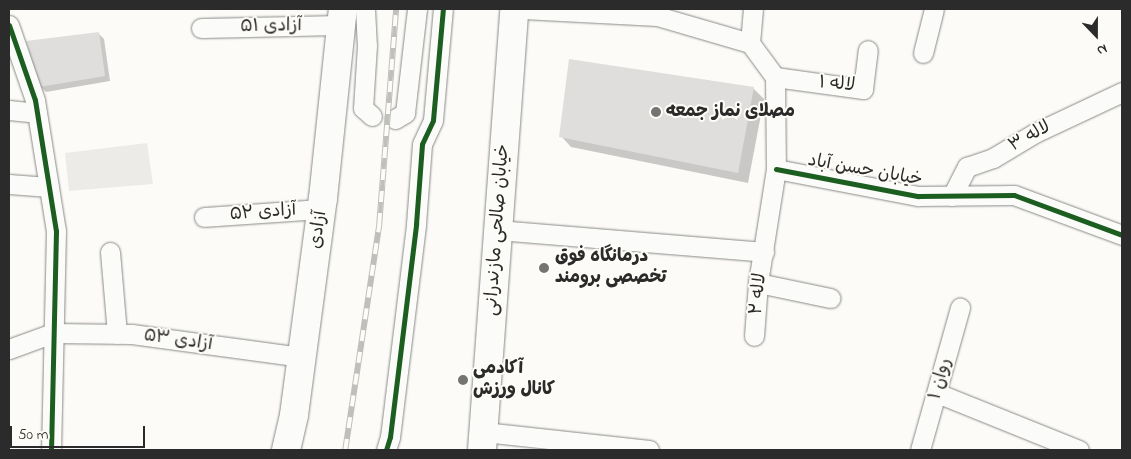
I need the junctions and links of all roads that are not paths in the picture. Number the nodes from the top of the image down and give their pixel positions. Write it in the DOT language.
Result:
graph roads {
  1 [pos="443,9"];
  2 [pos="514,9"];
  3 [pos="523,9"];
  4 [pos="753,9"];
  5 [pos="934,9"];
  6 [pos="662,12"];
  7 [pos="416,15"];
  8 [pos="354,16"];
  9 [pos="9,25"];
  10 [pos="201,28"];
  11 [pos="750,43"];
  12 [pos="868,50"];
  13 [pos="923,53"];
  14 [pos="775,77"];
  15 [pos="1122,92"];
  16 [pos="9,110"];
  17 [pos="37,113"];
  18 [pos="372,116"];
  19 [pos="395,119"];
  20 [pos="776,169"];
  21 [pos="9,184"];
  22 [pos="49,187"];
  23 [pos="952,196"];
  24 [pos="322,209"];
  25 [pos="204,217"];
  26 [pos="498,230"];
  27 [pos="1122,235"];
  28 [pos="110,252"];
  29 [pos="764,252"];
  30 [pos="758,284"];
  31 [pos="830,298"];
  32 [pos="960,308"];
  33 [pos="53,334"];
  34 [pos="117,334"];
  35 [pos="754,336"];
  36 [pos="9,350"];
  37 [pos="302,357"];
  38 [pos="937,393"];
  39 [pos="483,441"];
  40 [pos="51,450"];
  41 [pos="286,450"];
  42 [pos="386,450"];
  43 [pos="649,450"];
  44 [pos="920,450"];
  45 [pos="1079,450"];
  1 -- 42 [label="street"];
  2 -- 26 [label="main road, خیابان صالحی مازندرانی"];
  3 -- 6 [label="street"];
  4 -- 11 [label="street"];
  5 -- 13 [label="street"];
  6 -- 11 [label="street"];
  7 -- 19 [label="street"];
  8 -- 10 [label="street, آزادی ۵۱"];
  8 -- 18 [label="street"];
  8 -- 24 [label="main road, آزادی"];
  9 -- 17 [label="street"];
  11 -- 14 [label="street"];
  12 -- 14 [label="street, لاله ۱"];
  14 -- 20 [label="street, لاله ۲"];
  15 -- 23 [label="street, لاله ۳"];
  16 -- 17 [label="street"];
  17 -- 22 [label="street"];
  20 -- 23 [label="street, خیابان حسن آباد"];
  20 -- 29 [label="street, لاله ۲"];
  21 -- 22 [label="street"];
  22 -- 33 [label="street"];
  23 -- 27 [label="street, خیابان حسن آباد"];
  24 -- 25 [label="street, آزادی ۵۲"];
  24 -- 37 [label="main road, آزادی"];
  26 -- 29 [label="street"];
  26 -- 39 [label="main road, خیابان صالحی مازندرانی"];
  28 -- 34 [label="street"];
  29 -- 30 [label="street, لاله ۲"];
  30 -- 31 [label="street"];
  30 -- 35 [label="street, لاله ۲"];
  32 -- 38 [label="street, روان ۱"];
  33 -- 34 [label="street, آزادی ۵۳"];
  33 -- 36 [label="street, آزادی ۵۳"];
  33 -- 40 [label="street"];
  34 -- 37 [label="street, آزادی ۵۳"];
  37 -- 41 [label="main road, آزادی"];
  38 -- 44 [label="street, روان ۱"];
  38 -- 45 [label="street"];
  39 -- 43 [label="street"];
}
